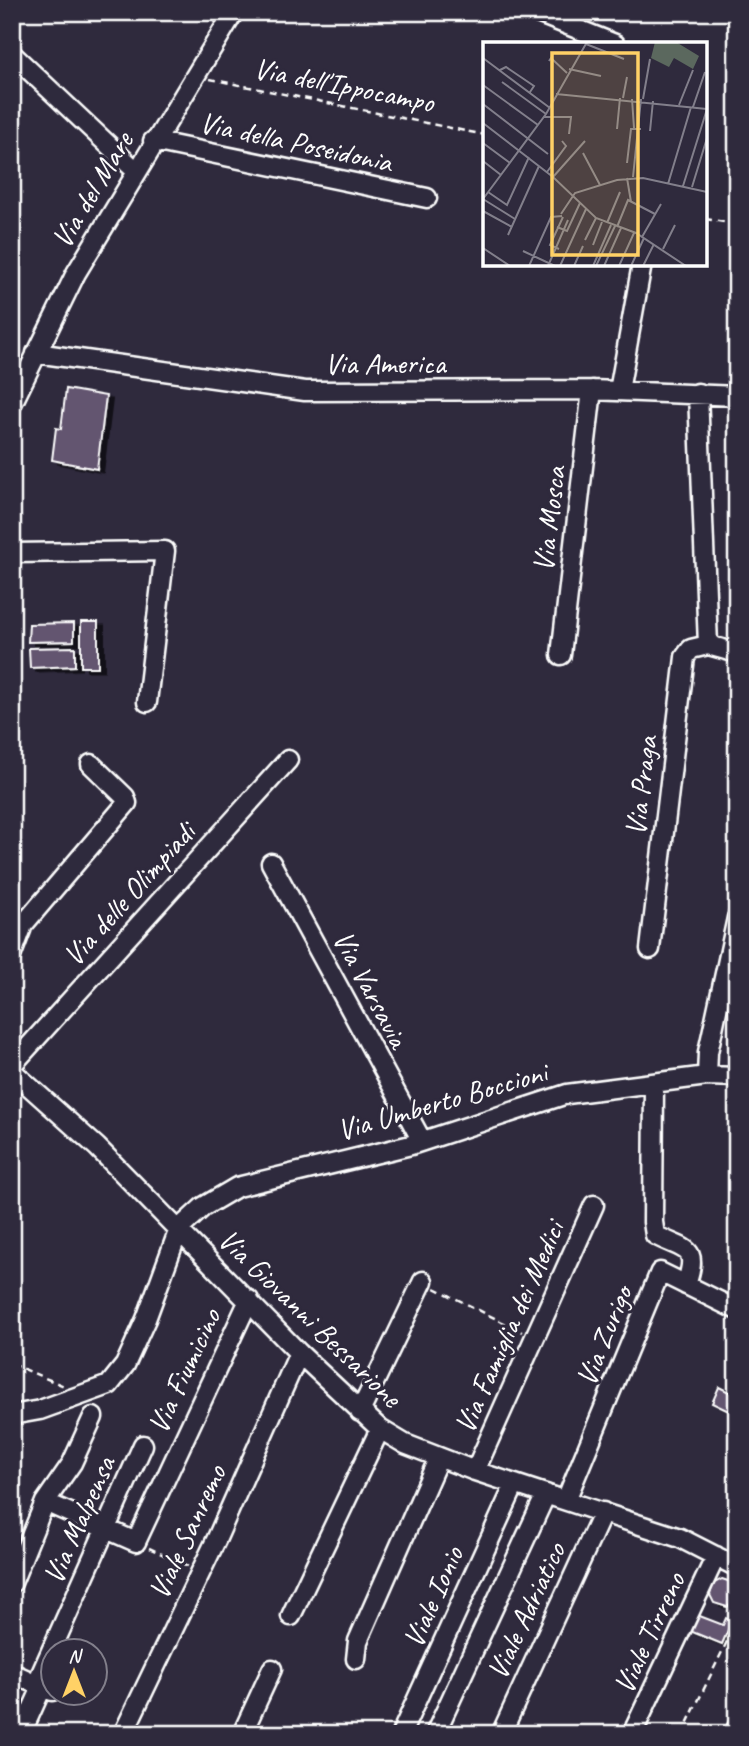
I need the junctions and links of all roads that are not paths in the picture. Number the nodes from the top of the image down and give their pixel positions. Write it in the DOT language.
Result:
graph roads {
  1 [pos="234,12"];
  2 [pos="535,12"];
  3 [pos="610,42"];
  4 [pos="12,54"];
  5 [pos="153,141"];
  6 [pos="135,170"];
  7 [pos="427,198"];
  8 [pos="642,266"];
  9 [pos="36,352"];
  10 [pos="592,390"];
  11 [pos="619,391"];
  12 [pos="698,393"];
  13 [pos="737,396"];
  14 [pos="12,404"];
  15 [pos="12,553"];
  16 [pos="708,645"];
  17 [pos="737,653"];
  18 [pos="561,655"];
  19 [pos="147,702"];
  20 [pos="288,760"];
  21 [pos="91,764"];
  22 [pos="271,863"];
  23 [pos="737,918"];
  24 [pos="650,949"];
  25 [pos="12,954"];
  26 [pos="12,1065"];
  27 [pos="12,1071"];
  28 [pos="707,1076"];
  29 [pos="737,1077"];
  30 [pos="654,1084"];
  31 [pos="422,1141"];
  32 [pos="593,1205"];
  33 [pos="179,1229"];
  34 [pos="423,1281"];
  35 [pos="686,1285"];
  36 [pos="248,1300"];
  37 [pos="737,1310"];
  38 [pos="299,1353"];
  39 [pos="110,1385"];
  40 [pos="85,1395"];
  41 [pos="360,1412"];
  42 [pos="12,1415"];
  43 [pos="93,1417"];
  44 [pos="380,1429"];
  45 [pos="143,1445"];
  46 [pos="439,1457"];
  47 [pos="475,1471"];
  48 [pos="515,1484"];
  49 [pos="546,1494"];
  50 [pos="566,1500"];
  51 [pos="45,1502"];
  52 [pos="603,1512"];
  53 [pos="105,1529"];
  54 [pos="716,1556"];
  55 [pos="737,1567"];
  56 [pos="12,1583"];
  57 [pos="291,1616"];
  58 [pos="56,1638"];
  59 [pos="356,1659"];
  60 [pos="272,1669"];
  61 [pos="12,1673"];
  62 [pos="38,1685"];
  63 [pos="38,1696"];
  64 [pos="737,1728"];
  65 [pos="21,1734"];
  66 [pos="123,1734"];
  67 [pos="242,1734"];
  68 [pos="401,1734"];
  69 [pos="435,1734"];
  70 [pos="501,1734"];
  71 [pos="632,1734"];
  72 [pos="734,1734"];
  1 -- 5 [label="street, Via del Mare"];
  2 -- 3 [label="street"];
  4 -- 6 [label="street"];
  5 -- 6 [label="street, Via del Mare"];
  5 -- 7 [label="street, Via della Poseidonia"];
  6 -- 9 [label="street, Via del Mare"];
  8 -- 11 [label="street"];
  9 -- 10 [label="street, Via America"];
  9 -- 14 [label="street, Via del Mare"];
  10 -- 11 [label="street, Via America"];
  10 -- 18 [label="street, Via Mosca"];
  11 -- 12 [label="street, Via America"];
  12 -- 13 [label="street, Via America"];
  12 -- 16 [label="street"];
  15 -- 19 [label="street"];
  16 -- 17 [label="street"];
  16 -- 24 [label="street, Via Praga"];
  20 -- 26 [label="street, Via delle Olimpiadi"];
  21 -- 25 [label="street"];
  22 -- 31 [label="street, Via Varsavia"];
  23 -- 28 [label="street"];
  27 -- 33 [label="street, Via Giovanni Bessarione"];
  28 -- 29 [label="street, Via Umberto Boccioni"];
  28 -- 30 [label="street, Via Umberto Boccioni"];
  30 -- 31 [label="street, Via Umberto Boccioni"];
  30 -- 35 [label="street"];
  31 -- 33 [label="street, Via Umberto Boccioni"];
  32 -- 47 [label="street, Via Famiglia dei Medici"];
  33 -- 36 [label="street, Via Giovanni Bessarione"];
  33 -- 39 [label="street"];
  34 -- 41 [label="street"];
  35 -- 37 [label="street, Via Zurigo"];
  35 -- 50 [label="street, Via Zurigo"];
  36 -- 38 [label="street, Via Giovanni Bessarione"];
  36 -- 53 [label="street, Via Fiumicino"];
  38 -- 41 [label="street, Via Giovanni Bessarione"];
  38 -- 66 [label="street, Viale Sanremo"];
  39 -- 40 [label="street"];
  39 -- 43 [label="street"];
  40 -- 42 [label="street"];
  40 -- 43 [label="street"];
  41 -- 44 [label="street, Via Giovanni Bessarione"];
  43 -- 51 [label="street"];
  44 -- 46 [label="street, Via Giovanni Bessarione"];
  44 -- 57 [label="street"];
  45 -- 53 [label="street, Via Malpensa"];
  46 -- 47 [label="street, Via Giovanni Bessarione"];
  46 -- 59 [label="street"];
  47 -- 48 [label="street, Via Giovanni Bessarione"];
  48 -- 49 [label="street, Via Giovanni Bessarione"];
  48 -- 68 [label="street, Viale Ionio"];
  49 -- 50 [label="street, Via Giovanni Bessarione"];
  49 -- 69 [label="street"];
  50 -- 52 [label="street, Via Giovanni Bessarione"];
  51 -- 53 [label="street"];
  51 -- 56 [label="street"];
  52 -- 54 [label="street, Via Giovanni Bessarione"];
  52 -- 70 [label="street, Viale Adriatico"];
  53 -- 58 [label="street, Via Malpensa"];
  54 -- 55 [label="street, Via Giovanni Bessarione"];
  54 -- 71 [label="street, Viale Tirreno"];
  60 -- 67 [label="street"];
  61 -- 62 [label="street"];
  63 -- 65 [label="street, Via Malpensa"];
  64 -- 72 [label="street"];
}
